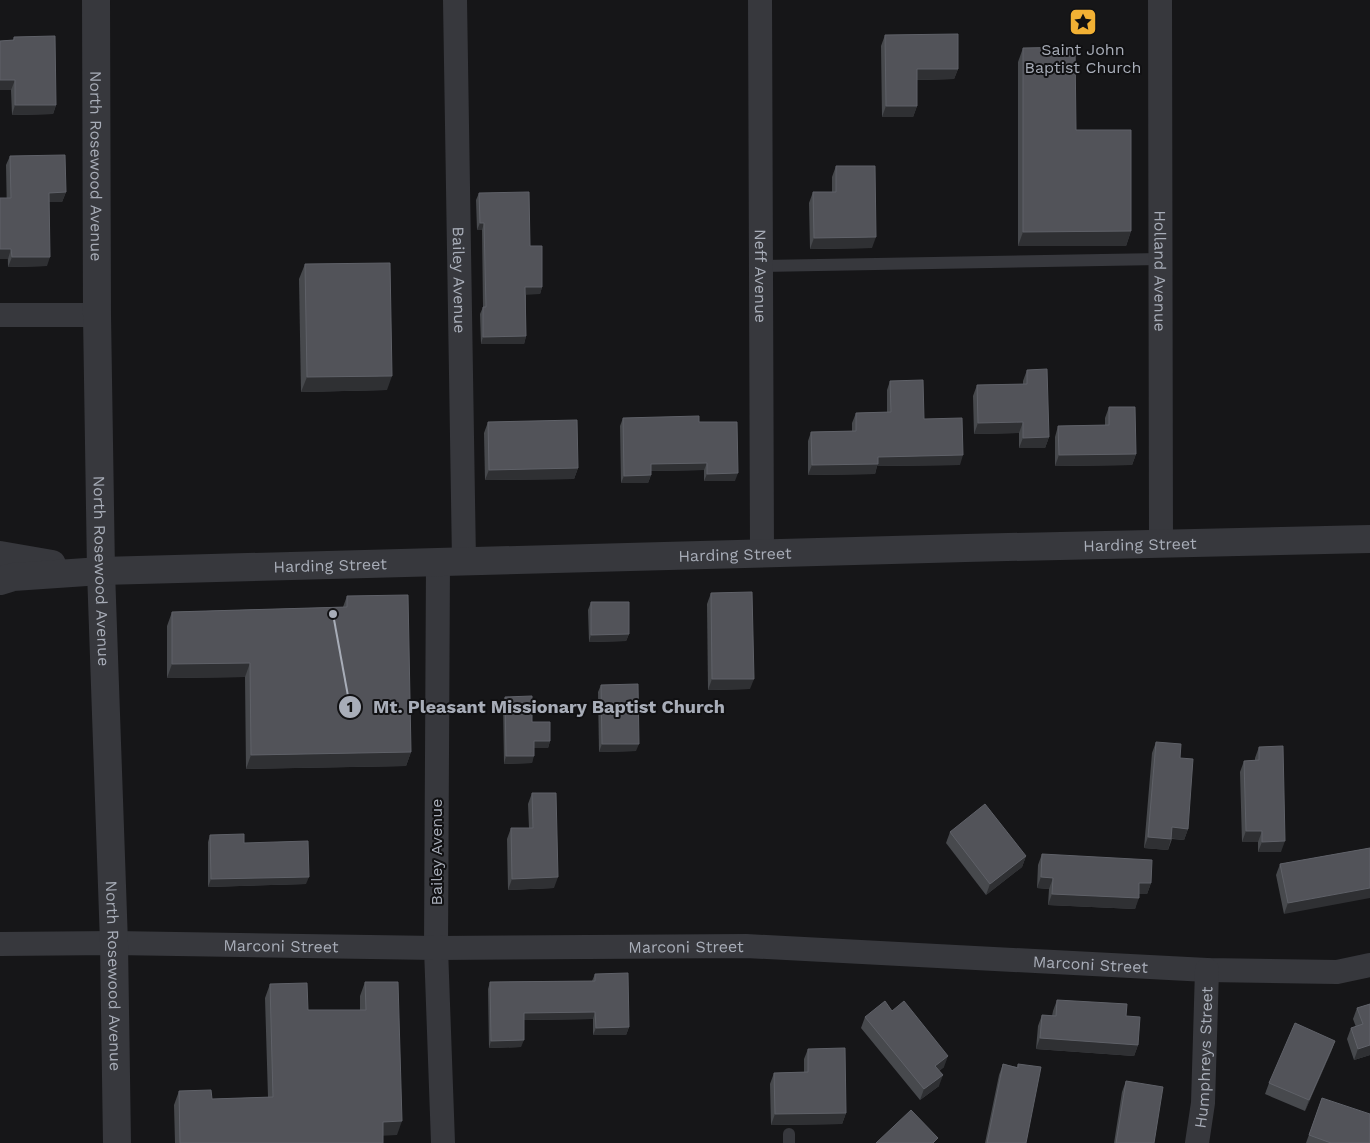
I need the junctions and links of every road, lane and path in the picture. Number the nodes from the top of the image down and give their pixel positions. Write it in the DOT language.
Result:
graph roads {
  1 [pos="96,0"];
  2 [pos="455,0"];
  3 [pos="760,0"];
  4 [pos="1160,0"];
  5 [pos="1160,259"];
  6 [pos="761,266"];
  7 [pos="96,314"];
  8 [pos="0,315"];
  9 [pos="1370,539"];
  10 [pos="1161,544"];
  11 [pos="762,554"];
  12 [pos="0,555"];
  13 [pos="451,561"];
  14 [pos="101,572"];
  15 [pos="0,581"];
  16 [pos="114,943"];
  17 [pos="0,944"];
  18 [pos="436,948"];
  19 [pos="1370,965"];
  20 [pos="1207,970"];
  21 [pos="117,1143"];
  22 [pos="443,1143"];
  23 [pos="1197,1143"];
  1 -- 7 [label="street, North Rosewood Avenue"];
  2 -- 13 [label="street, Bailey Avenue"];
  3 -- 6 [label="street, Neff Avenue"];
  4 -- 5 [label="street, Holland Avenue"];
  5 -- 6 [label="lane"];
  5 -- 10 [label="street, Holland Avenue"];
  6 -- 11 [label="street, Neff Avenue"];
  7 -- 8 [label="street"];
  7 -- 14 [label="street, North Rosewood Avenue"];
  9 -- 10 [label="street, Harding Street"];
  10 -- 11 [label="street, Harding Street"];
  11 -- 13 [label="street, Harding Street"];
  12 -- 14 [label="street, Harding Street"];
  13 -- 14 [label="street, Harding Street"];
  13 -- 18 [label="street, Bailey Avenue"];
  14 -- 15 [label="street, Harding Street"];
  14 -- 16 [label="street, North Rosewood Avenue"];
  16 -- 17 [label="street, Marconi Street"];
  16 -- 18 [label="street, Marconi Street"];
  16 -- 21 [label="street, North Rosewood Avenue"];
  18 -- 20 [label="street, Marconi Street"];
  18 -- 22 [label="street, Bailey Avenue"];
  19 -- 20 [label="street, Marconi Street"];
  20 -- 23 [label="street, Humphreys Street"];
}
